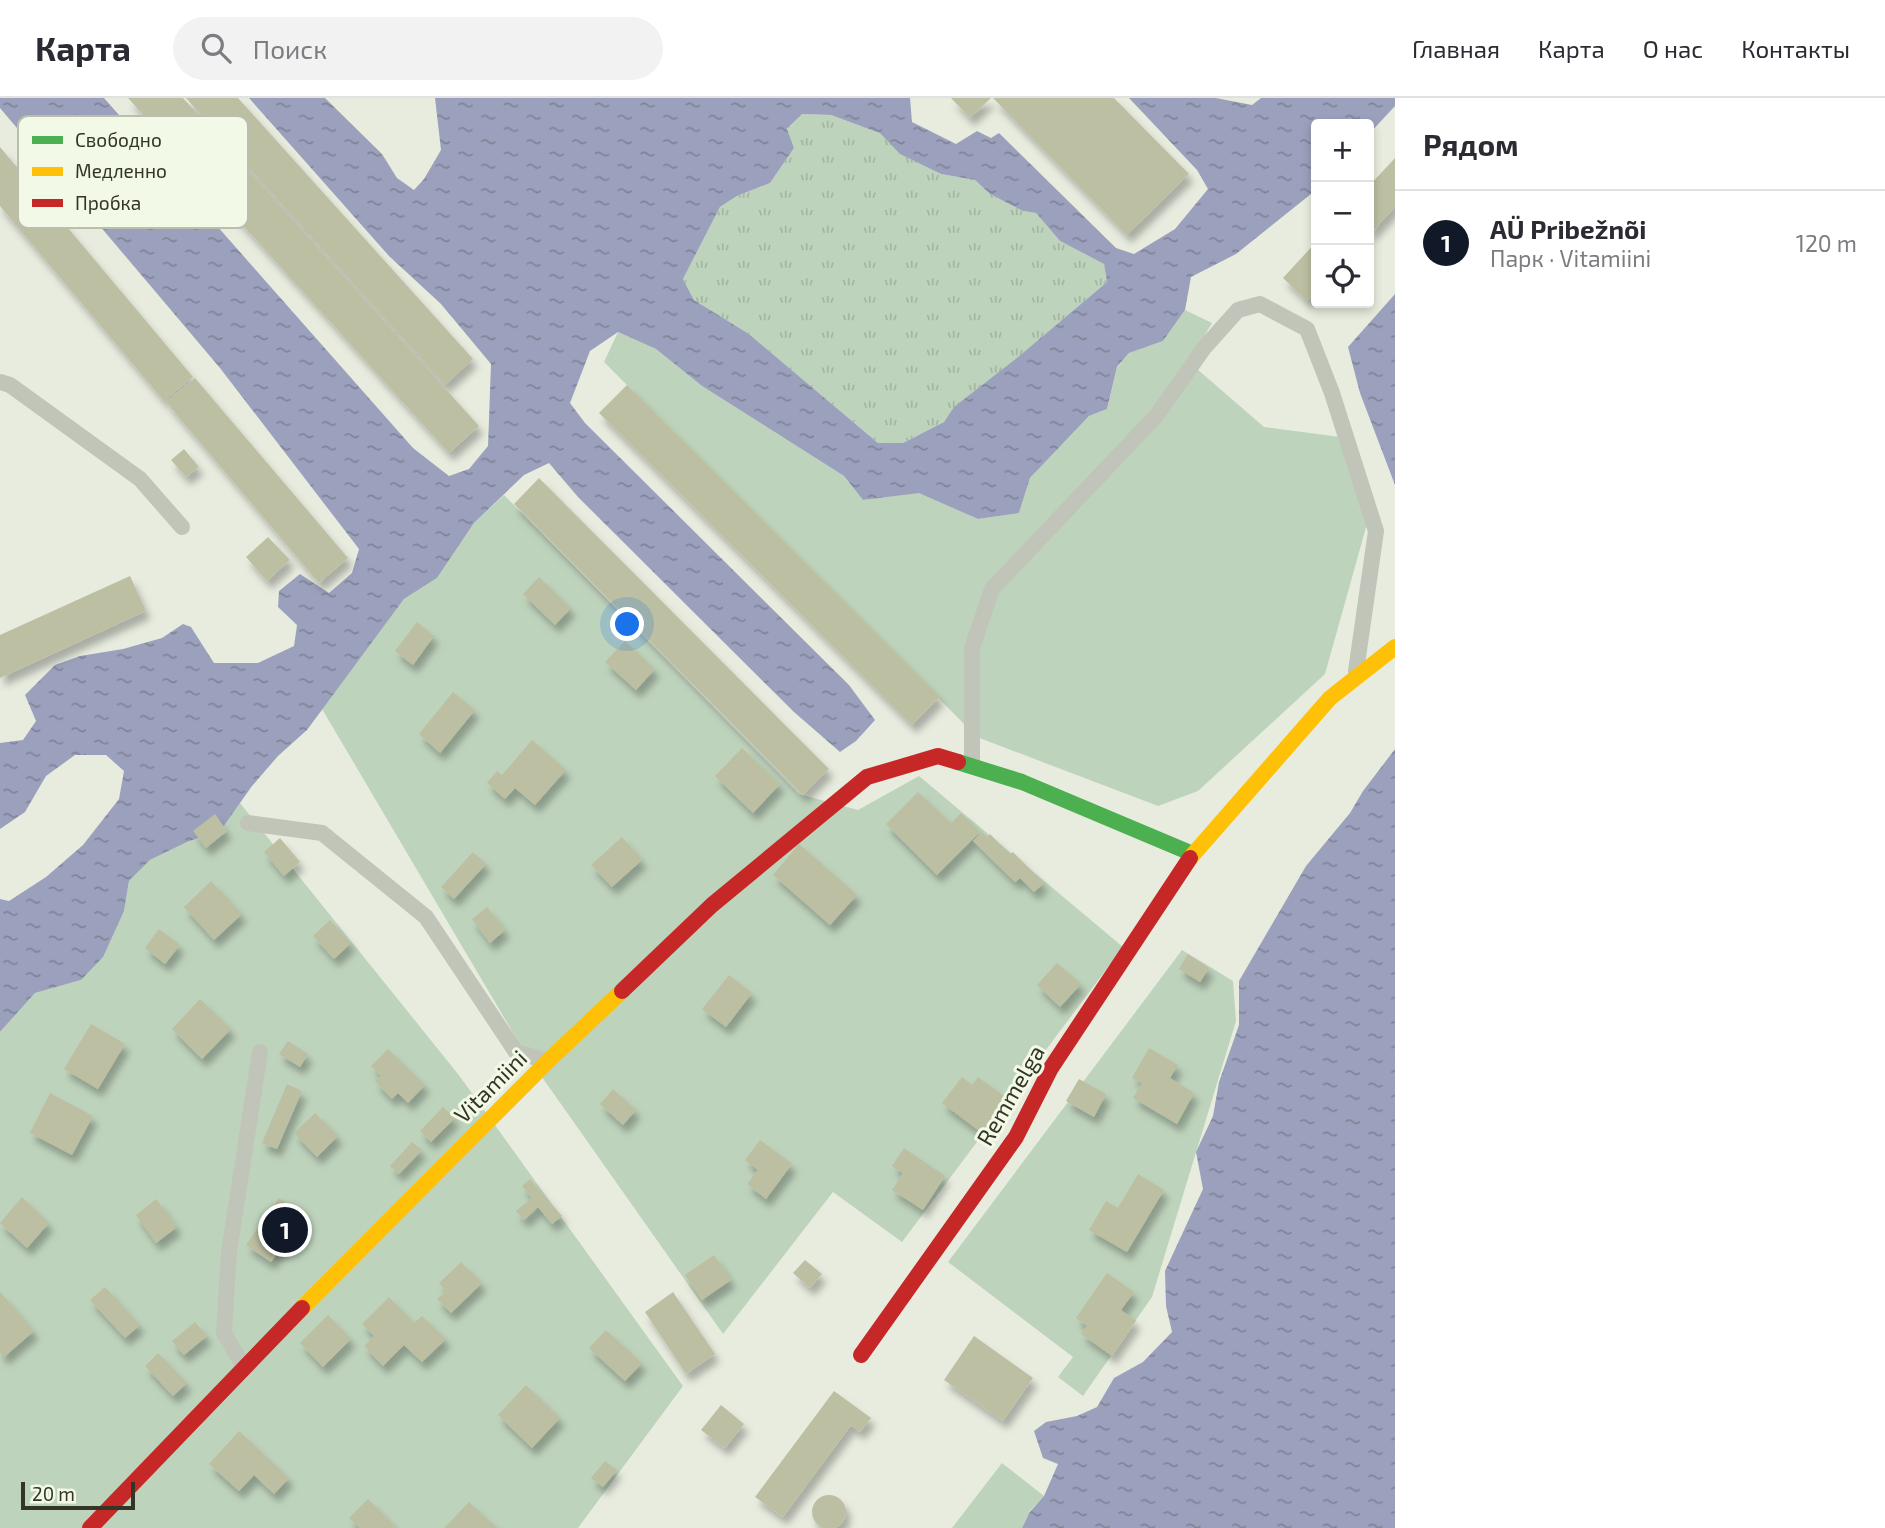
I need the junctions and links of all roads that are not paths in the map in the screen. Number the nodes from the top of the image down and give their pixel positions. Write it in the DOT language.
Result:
graph roads {
  1 [pos="0,382"];
  2 [pos="182,527"];
  3 [pos="1395,648"];
  4 [pos="1354,679"];
  5 [pos="972,766"];
  6 [pos="248,823"];
  7 [pos="1193,854"];
  8 [pos="260,1052"];
  9 [pos="548,1061"];
  10 [pos="861,1355"];
  11 [pos="244,1367"];
  12 [pos="90,1528"];
  1 -- 2 [label="lane"];
  3 -- 4 [label="street, Remmelga"];
  4 -- 5 [label="lane"];
  4 -- 7 [label="street, Remmelga"];
  5 -- 7 [label="street, Vitamiini"];
  5 -- 9 [label="street, Vitamiini"];
  6 -- 9 [label="lane"];
  7 -- 10 [label="street, Remmelga"];
  8 -- 11 [label="lane"];
  9 -- 11 [label="street, Vitamiini"];
  11 -- 12 [label="street, Vitamiini"];
}
